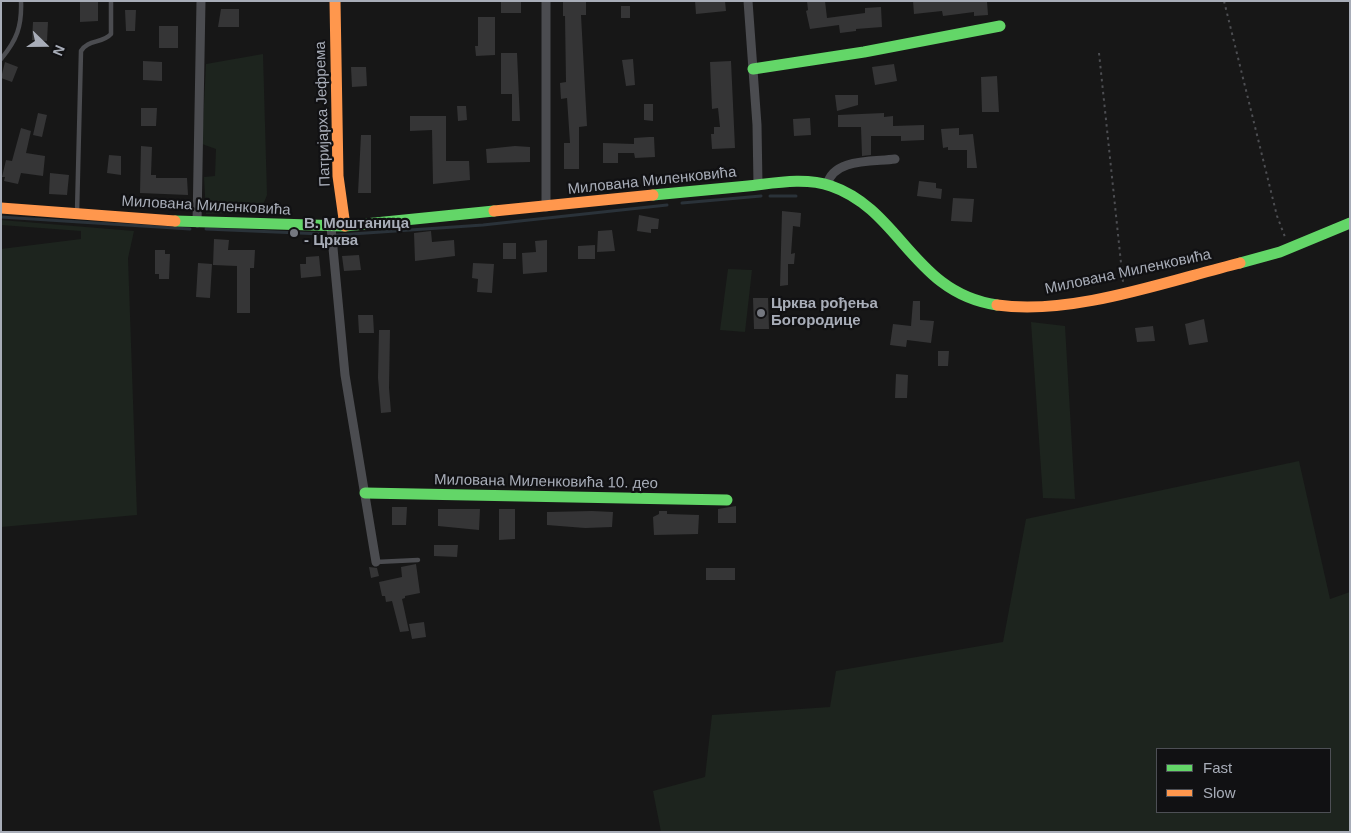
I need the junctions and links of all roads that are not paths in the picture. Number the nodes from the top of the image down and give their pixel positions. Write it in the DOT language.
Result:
graph roads {
  1 [pos="21,1"];
  2 [pos="111,1"];
  3 [pos="201,1"];
  4 [pos="335,1"];
  5 [pos="546,1"];
  6 [pos="748,1"];
  7 [pos="1000,26"];
  8 [pos="1,59"];
  9 [pos="754,69"];
  10 [pos="895,159"];
  11 [pos="758,185"];
  12 [pos="827,185"];
  13 [pos="546,207"];
  14 [pos="1,208"];
  15 [pos="77,214"];
  16 [pos="1350,222"];
  17 [pos="198,223"];
  18 [pos="345,226"];
  19 [pos="330,227"];
  20 [pos="365,494"];
  21 [pos="727,500"];
  22 [pos="418,560"];
  23 [pos="376,562"];
  1 -- 8 [label="lane"];
  2 -- 15 [label="lane"];
  3 -- 17 [label="street"];
  4 -- 18 [label="street, Патријарха Јефрема"];
  5 -- 13 [label="street"];
  6 -- 9 [label="street"];
  7 -- 9 [label="street"];
  9 -- 11 [label="street"];
  10 -- 12 [label="street"];
  11 -- 12 [label="street, Милована Миленковића"];
  11 -- 13 [label="street, Милована Миленковића"];
  12 -- 16 [label="street, Милована Миленковића"];
  13 -- 18 [label="street, Милована Миленковића"];
  14 -- 15 [label="street, Милована Миленковића"];
  15 -- 17 [label="street, Милована Миленковића"];
  17 -- 19 [label="street, Милована Миленковића"];
  18 -- 19 [label="street, Милована Миленковића"];
  19 -- 20 [label="street"];
  20 -- 21 [label="street, Милована Миленковића 10. део"];
  20 -- 23 [label="street"];
  22 -- 23 [label="lane"];
}
